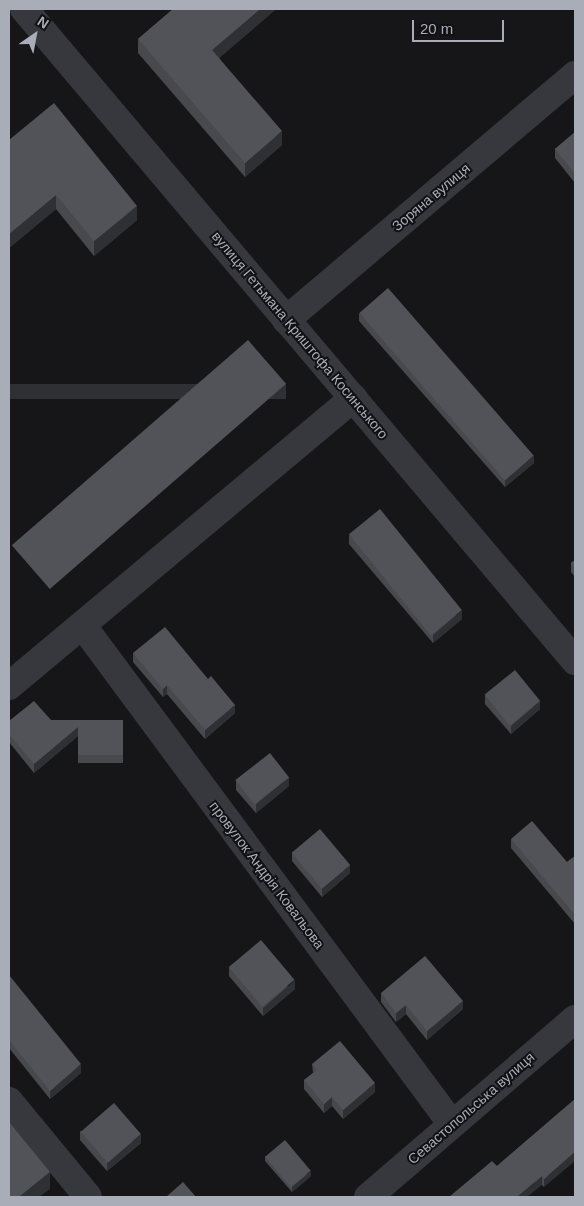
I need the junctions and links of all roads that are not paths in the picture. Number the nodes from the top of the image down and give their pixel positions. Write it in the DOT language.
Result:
graph roads {
  1 [pos="24,9"];
  2 [pos="575,75"];
  3 [pos="286,320"];
  4 [pos="353,398"];
  5 [pos="83,626"];
  6 [pos="575,661"];
  7 [pos="9,686"];
  8 [pos="575,1019"];
  9 [pos="9,1101"];
  10 [pos="451,1123"];
  11 [pos="88,1197"];
  12 [pos="368,1197"];
  1 -- 3 [label="street, вулиця Гетьмана Криштофа Косинського"];
  2 -- 3 [label="street, Зоряна вулиця"];
  3 -- 4 [label="street, вулиця Гетьмана Криштофа Косинського"];
  4 -- 5 [label="street"];
  4 -- 6 [label="street, вулиця Гетьмана Криштофа Косинського"];
  5 -- 7 [label="street"];
  5 -- 10 [label="street, провулок Андрія Ковальова"];
  8 -- 10 [label="street, Севастопольська вулиця"];
  9 -- 11 [label="street"];
  10 -- 12 [label="street, Севастопольська вулиця"];
}
